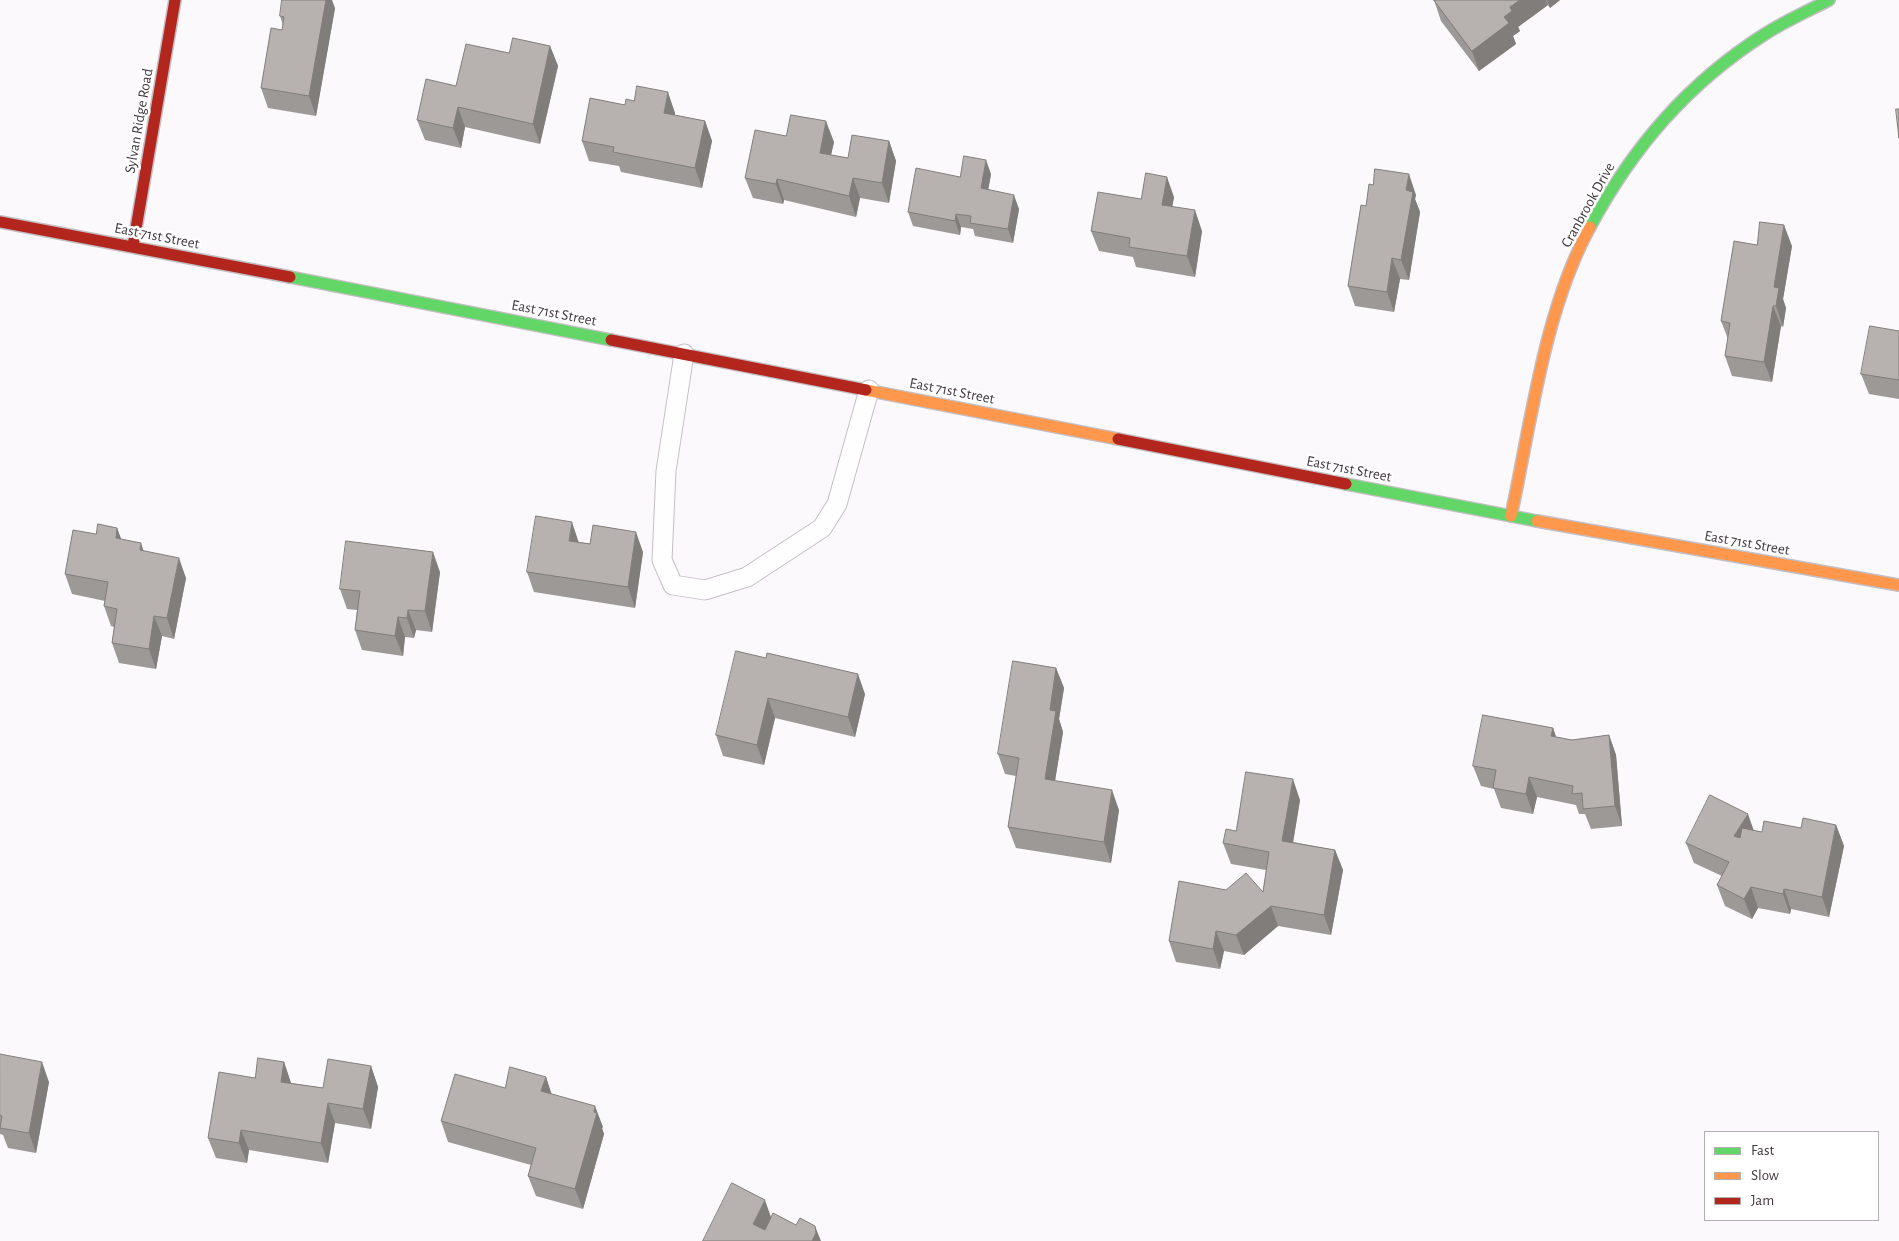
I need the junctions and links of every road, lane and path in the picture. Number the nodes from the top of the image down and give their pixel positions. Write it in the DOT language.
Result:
graph roads {
  1 [pos="174,0"];
  2 [pos="1829,0"];
  3 [pos="0,222"];
  4 [pos="133,246"];
  5 [pos="684,354"];
  6 [pos="869,390"];
  7 [pos="1511,516"];
  8 [pos="1899,585"];
  1 -- 4 [label="main road, Sylvan Ridge Road"];
  2 -- 7 [label="main road, Cranbrook Drive"];
  3 -- 4 [label="main road, East 71st Street"];
  4 -- 5 [label="main road, East 71st Street"];
  5 -- 6 [label="main road, East 71st Street"];
  5 -- 6 [label="lane"];
  6 -- 7 [label="main road, East 71st Street"];
  7 -- 8 [label="main road, East 71st Street"];
}
